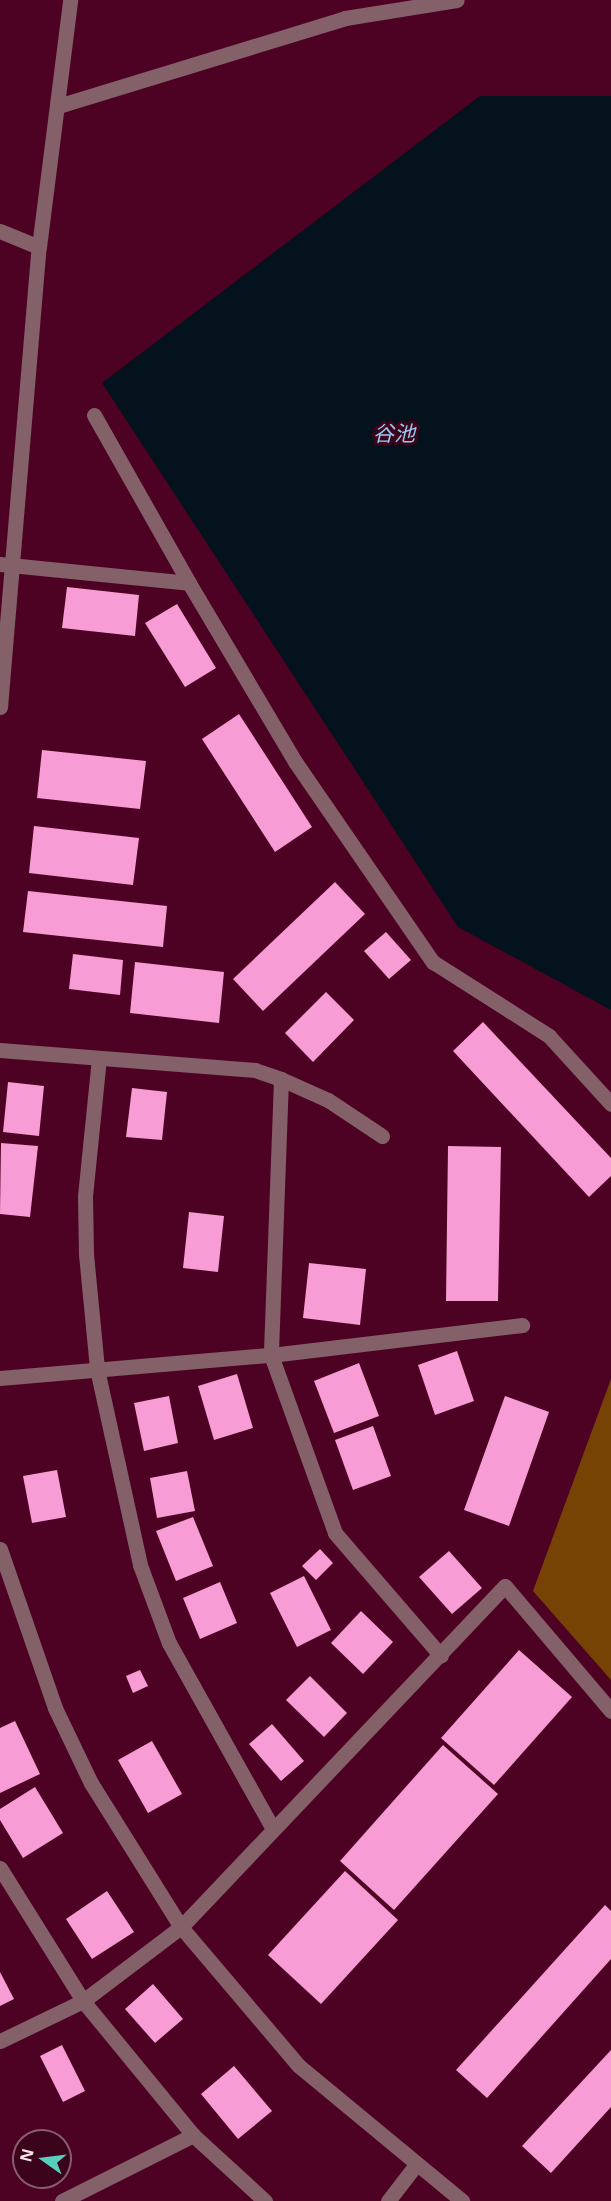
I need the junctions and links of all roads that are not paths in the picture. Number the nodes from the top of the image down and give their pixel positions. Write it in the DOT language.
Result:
graph roads {
  1 [pos="70,0"];
  2 [pos="457,0"];
  3 [pos="58,106"];
  4 [pos="0,231"];
  5 [pos="39,247"];
  6 [pos="94,414"];
  7 [pos="6,565"];
  8 [pos="189,582"];
  9 [pos="0,706"];
  10 [pos="0,1050"];
  11 [pos="99,1058"];
  12 [pos="281,1079"];
  13 [pos="611,1104"];
  14 [pos="382,1136"];
  15 [pos="522,1325"];
  16 [pos="271,1355"];
  17 [pos="97,1369"];
  18 [pos="0,1378"];
  19 [pos="0,1549"];
  20 [pos="441,1656"];
  21 [pos="611,1711"];
  22 [pos="273,1828"];
  23 [pos="0,1868"];
  24 [pos="181,1927"];
  25 [pos="83,2001"];
  26 [pos="0,2042"];
  27 [pos="193,2135"];
  28 [pos="415,2166"];
  29 [pos="62,2201"];
  30 [pos="265,2201"];
  31 [pos="388,2201"];
  32 [pos="462,2201"];
  1 -- 3 [label="street"];
  2 -- 3 [label="street"];
  3 -- 5 [label="street"];
  4 -- 5 [label="street"];
  5 -- 7 [label="street"];
  6 -- 8 [label="street"];
  7 -- 8 [label="street"];
  7 -- 9 [label="street"];
  8 -- 13 [label="street"];
  10 -- 11 [label="street"];
  11 -- 12 [label="street"];
  11 -- 17 [label="street"];
  12 -- 14 [label="street"];
  12 -- 16 [label="street"];
  15 -- 16 [label="street"];
  16 -- 17 [label="street"];
  16 -- 20 [label="street"];
  17 -- 18 [label="street"];
  17 -- 22 [label="street"];
  19 -- 24 [label="street"];
  20 -- 21 [label="street"];
  20 -- 22 [label="street"];
  22 -- 24 [label="street"];
  23 -- 25 [label="street"];
  24 -- 25 [label="street"];
  24 -- 28 [label="street"];
  25 -- 26 [label="street"];
  25 -- 27 [label="street"];
  27 -- 29 [label="street"];
  27 -- 30 [label="street"];
  28 -- 31 [label="street"];
  28 -- 32 [label="street"];
}
